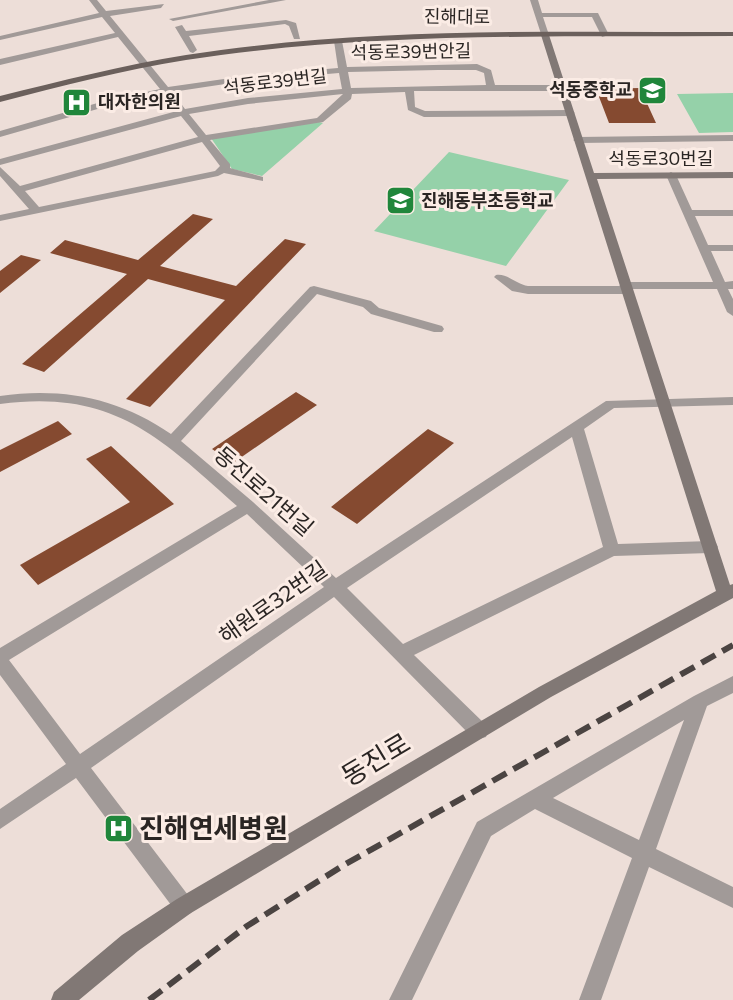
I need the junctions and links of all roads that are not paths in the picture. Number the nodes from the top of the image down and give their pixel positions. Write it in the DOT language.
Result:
graph roads {
  1 [pos="93,0"];
  2 [pos="281,0"];
  3 [pos="534,0"];
  4 [pos="159,2"];
  5 [pos="104,14"];
  6 [pos="539,15"];
  7 [pos="172,19"];
  8 [pos="286,22"];
  9 [pos="119,34"];
  10 [pos="185,34"];
  11 [pos="510,35"];
  12 [pos="605,35"];
  13 [pos="545,36"];
  14 [pos="573,36"];
  15 [pos="733,36"];
  16 [pos="297,37"];
  17 [pos="0,38"];
  18 [pos="338,41"];
  19 [pos="193,50"];
  20 [pos="0,62"];
  21 [pos="140,62"];
  22 [pos="341,70"];
  23 [pos="490,88"];
  24 [pos="562,88"];
  25 [pos="0,89"];
  26 [pos="409,89"];
  27 [pos="166,90"];
  28 [pos="345,91"];
  29 [pos="0,99"];
  30 [pos="185,113"];
  31 [pos="570,113"];
  32 [pos="0,134"];
  33 [pos="206,138"];
  34 [pos="733,138"];
  35 [pos="578,140"];
  36 [pos="0,162"];
  37 [pos="0,170"];
  38 [pos="222,170"];
  39 [pos="671,175"];
  40 [pos="733,175"];
  41 [pos="590,176"];
  42 [pos="259,179"];
  43 [pos="18,190"];
  44 [pos="36,210"];
  45 [pos="688,213"];
  46 [pos="733,213"];
  47 [pos="0,218"];
  48 [pos="704,248"];
  49 [pos="733,248"];
  50 [pos="500,277"];
  51 [pos="727,285"];
  52 [pos="626,288"];
  53 [pos="733,312"];
  54 [pos="438,329"];
  55 [pos="0,400"];
  56 [pos="663,401"];
  57 [pos="733,401"];
  58 [pos="576,427"];
  59 [pos="172,442"];
  60 [pos="248,506"];
  61 [pos="710,547"];
  62 [pos="612,550"];
  63 [pos="336,587"];
  64 [pos="729,592"];
  65 [pos="401,652"];
  66 [pos="0,657"];
  67 [pos="0,662"];
  68 [pos="733,684"];
  69 [pos="700,701"];
  70 [pos="479,731"];
  71 [pos="79,767"];
  72 [pos="535,799"];
  73 [pos="0,820"];
  74 [pos="644,853"];
  75 [pos="733,898"];
  76 [pos="184,906"];
  77 [pos="62,1000"];
  78 [pos="400,1000"];
  79 [pos="590,1000"];
  1 -- 5 [label="street"];
  2 -- 7 [label="street"];
  2 -- 8 [label="street"];
  3 -- 6 [label="street"];
  4 -- 5 [label="street"];
  4 -- 7 [label="street"];
  5 -- 9 [label="street"];
  5 -- 17 [label="street"];
  6 -- 12 [label="street"];
  6 -- 13 [label="street"];
  7 -- 10 [label="street"];
  8 -- 10 [label="street"];
  8 -- 16 [label="street"];
  9 -- 20 [label="street"];
  9 -- 21 [label="street"];
  10 -- 19 [label="street"];
  11 -- 13 [label="main road"];
  11 -- 16 [label="main road, 진해대로"];
  11 -- 18 [label="main road, 진해대로"];
  12 -- 14 [label="main road"];
  12 -- 15 [label="main road"];
  13 -- 14 [label="main road"];
  13 -- 24 [label="street"];
  14 -- 15 [label="main road"];
  16 -- 19 [label="main road, 진해대로"];
  18 -- 21 [label="main road, 진해대로"];
  18 -- 22 [label="street"];
  19 -- 21 [label="main road, 진해대로"];
  21 -- 25 [label="main road, 진해대로"];
  21 -- 27 [label="street"];
  21 -- 29 [label="main road, 진해대로"];
  22 -- 23 [label="street, 석동로39번안길"];
  22 -- 27 [label="street, 석동로39번안길"];
  22 -- 28 [label="street"];
  23 -- 24 [label="street, 석동로39번길"];
  23 -- 26 [label="street, 석동로39번길"];
  24 -- 31 [label="street"];
  26 -- 28 [label="street, 석동로39번길"];
  26 -- 31 [label="street"];
  27 -- 30 [label="street"];
  27 -- 32 [label="street, 석동로39번안길"];
  28 -- 30 [label="street, 석동로39번길"];
  28 -- 33 [label="street"];
  30 -- 33 [label="street"];
  30 -- 36 [label="street, 석동로39번길"];
  31 -- 35 [label="street"];
  33 -- 38 [label="street"];
  33 -- 43 [label="street"];
  34 -- 35 [label="street"];
  35 -- 41 [label="street"];
  37 -- 43 [label="street"];
  38 -- 42 [label="street"];
  38 -- 44 [label="street"];
  39 -- 40 [label="street, 석동로30번길"];
  39 -- 41 [label="street, 석동로30번길"];
  39 -- 45 [label="street"];
  41 -- 52 [label="street"];
  43 -- 44 [label="street"];
  44 -- 47 [label="street"];
  45 -- 46 [label="street"];
  45 -- 48 [label="street"];
  48 -- 49 [label="street"];
  48 -- 51 [label="street"];
  50 -- 52 [label="street"];
  51 -- 52 [label="street"];
  51 -- 53 [label="street"];
  52 -- 56 [label="street"];
  54 -- 59 [label="street"];
  55 -- 59 [label="street, 동진로21번길"];
  56 -- 57 [label="street, 해원로32번길"];
  56 -- 58 [label="street, 해원로32번길"];
  56 -- 61 [label="street"];
  58 -- 62 [label="street"];
  58 -- 63 [label="street, 해원로32번길"];
  59 -- 60 [label="street, 동진로21번길"];
  60 -- 63 [label="street, 동진로21번길"];
  60 -- 66 [label="street"];
  61 -- 62 [label="street"];
  61 -- 64 [label="street"];
  62 -- 65 [label="street"];
  63 -- 65 [label="street, 동진로21번길"];
  63 -- 71 [label="street, 해원로32번길"];
  64 -- 70 [label="street, 동진로"];
  65 -- 70 [label="street, 동진로21번길"];
  67 -- 71 [label="street"];
  68 -- 69 [label="street"];
  69 -- 72 [label="street"];
  69 -- 74 [label="street"];
  70 -- 76 [label="street, 동진로"];
  71 -- 73 [label="street, 해원로32번길"];
  71 -- 76 [label="street"];
  72 -- 74 [label="street"];
  72 -- 78 [label="street"];
  74 -- 75 [label="street"];
  74 -- 79 [label="street"];
  76 -- 77 [label="street, 동진로"];
}
